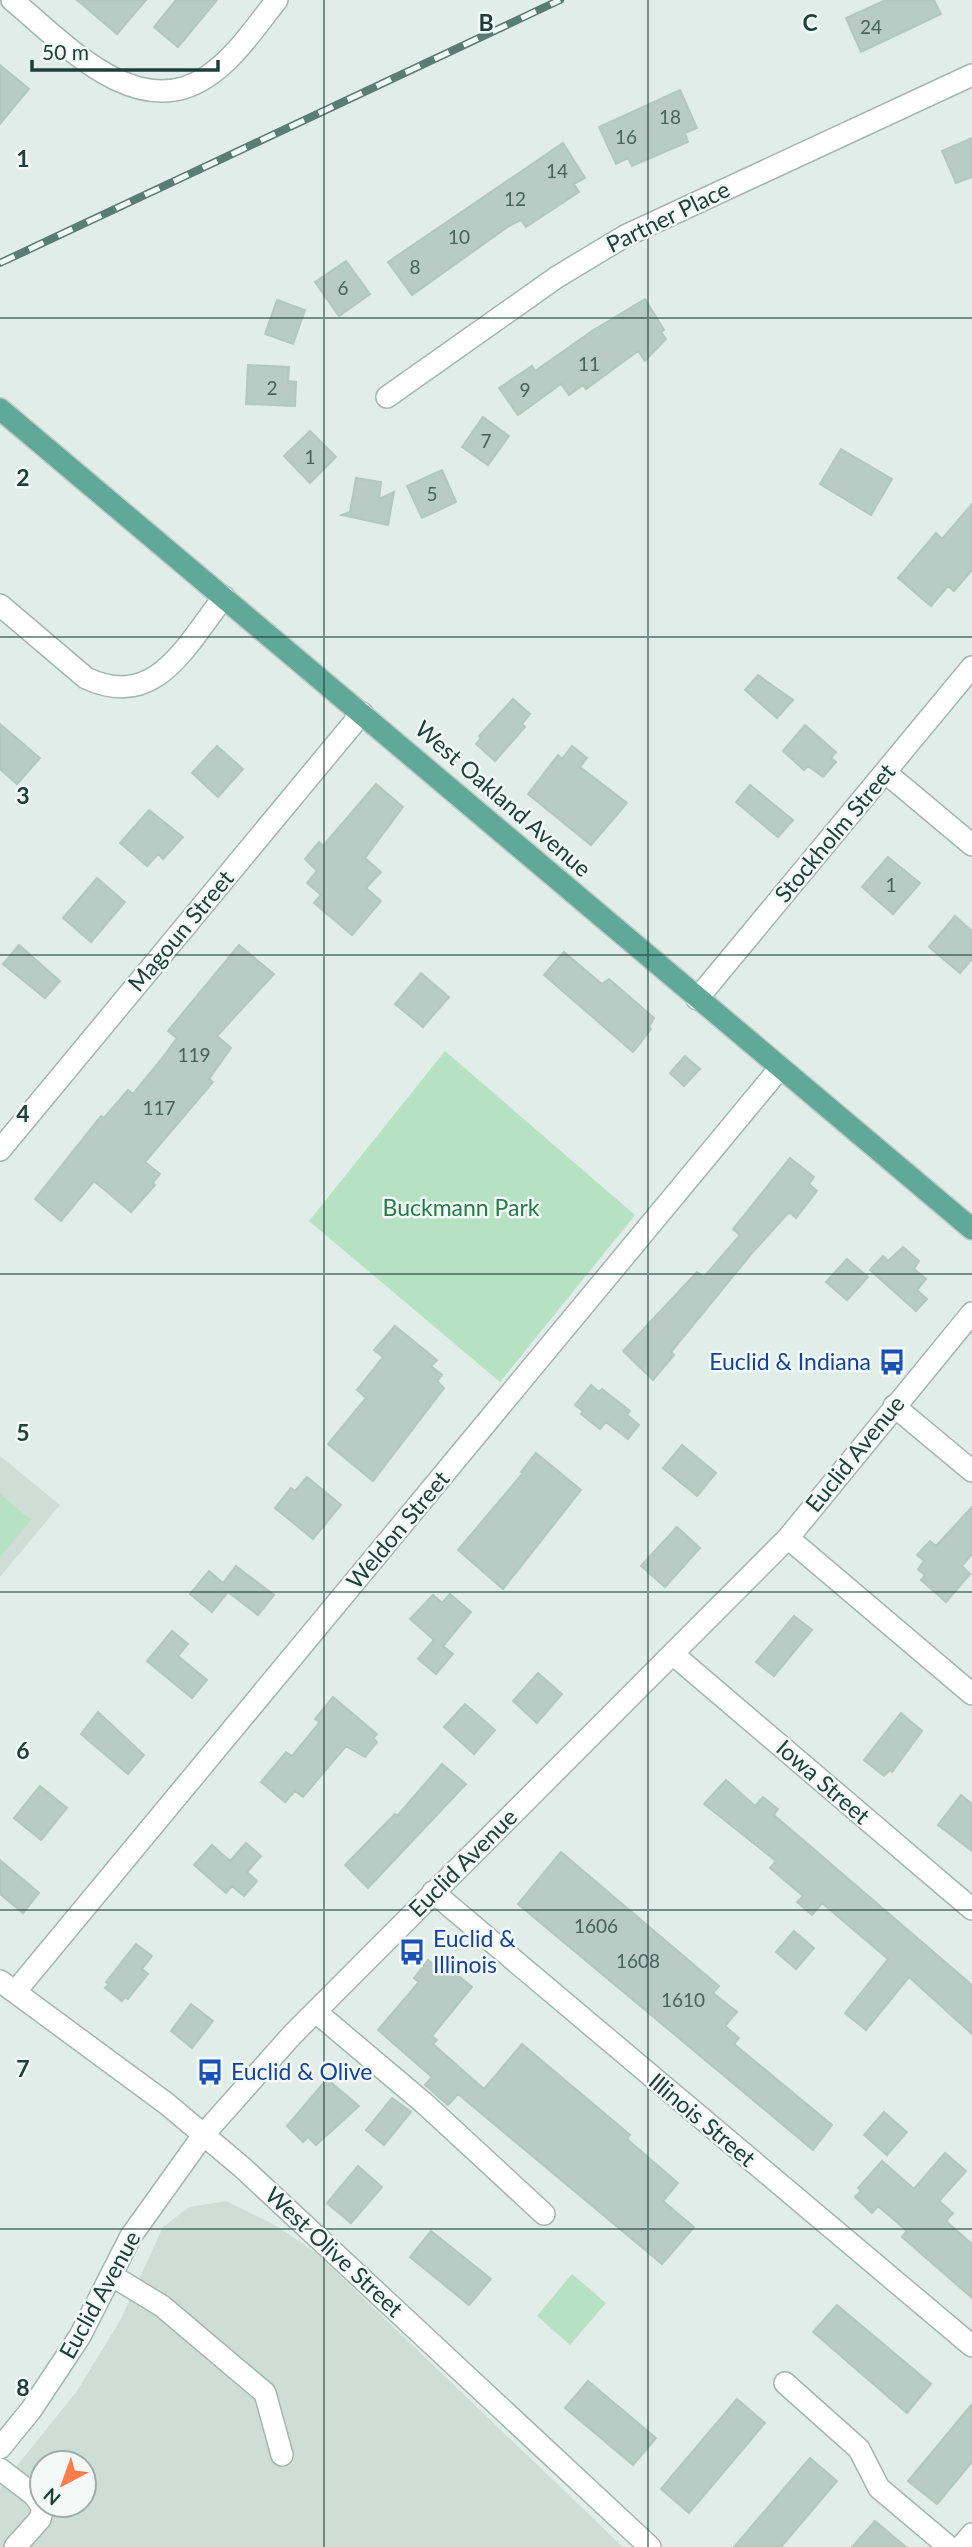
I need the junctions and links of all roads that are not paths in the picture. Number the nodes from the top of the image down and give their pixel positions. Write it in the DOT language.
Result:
graph roads {
  1 [pos="12,0"];
  2 [pos="277,0"];
  3 [pos="972,75"];
  4 [pos="387,397"];
  5 [pos="0,409"];
  6 [pos="225,597"];
  7 [pos="0,605"];
  8 [pos="972,667"];
  9 [pos="362,713"];
  10 [pos="885,772"];
  11 [pos="972,845"];
  12 [pos="697,999"];
  13 [pos="780,1069"];
  14 [pos="0,1150"];
  15 [pos="972,1229"];
  16 [pos="972,1313"];
  17 [pos="894,1406"];
  18 [pos="972,1471"];
  19 [pos="788,1538"];
  20 [pos="674,1654"];
  21 [pos="972,1694"];
  22 [pos="433,1892"];
  23 [pos="972,1909"];
  24 [pos="8,1986"];
  25 [pos="316,2011"];
  26 [pos="204,2134"];
  27 [pos="544,2214"];
  28 [pos="111,2275"];
  29 [pos="972,2346"];
  30 [pos="785,2383"];
  31 [pos="0,2448"];
  32 [pos="282,2455"];
  33 [pos="0,2469"];
  34 [pos="972,2534"];
  35 [pos="15,2547"];
  36 [pos="650,2547"];
  37 [pos="950,2547"];
  38 [pos="961,2547"];
  1 -- 2 [label="street"];
  3 -- 4 [label="street, Partner Place"];
  5 -- 6 [label="main road, West Oakland Avenue"];
  6 -- 7 [label="street"];
  6 -- 9 [label="main road, West Oakland Avenue"];
  8 -- 10 [label="street, Stockholm Street"];
  9 -- 12 [label="main road, West Oakland Avenue"];
  9 -- 14 [label="street, Magoun Street"];
  10 -- 11 [label="street"];
  10 -- 12 [label="street, Stockholm Street"];
  12 -- 13 [label="main road, West Oakland Avenue"];
  13 -- 15 [label="main road, West Oakland Avenue"];
  13 -- 24 [label="street, Weldon Street"];
  16 -- 17 [label="street, Euclid Avenue"];
  17 -- 18 [label="street"];
  17 -- 19 [label="street, Euclid Avenue"];
  19 -- 20 [label="street, Euclid Avenue"];
  19 -- 21 [label="street"];
  20 -- 22 [label="street, Euclid Avenue"];
  20 -- 23 [label="street, Iowa Street"];
  22 -- 25 [label="street, Euclid Avenue"];
  22 -- 29 [label="street, Illinois Street"];
  24 -- 26 [label="street, West Olive Street"];
  25 -- 26 [label="street, Euclid Avenue"];
  25 -- 27 [label="street"];
  26 -- 28 [label="street, Euclid Avenue"];
  26 -- 36 [label="street, West Olive Street"];
  28 -- 31 [label="street, Euclid Avenue"];
  28 -- 32 [label="street"];
  30 -- 37 [label="street"];
  33 -- 35 [label="street"];
  34 -- 38 [label="street"];
}
